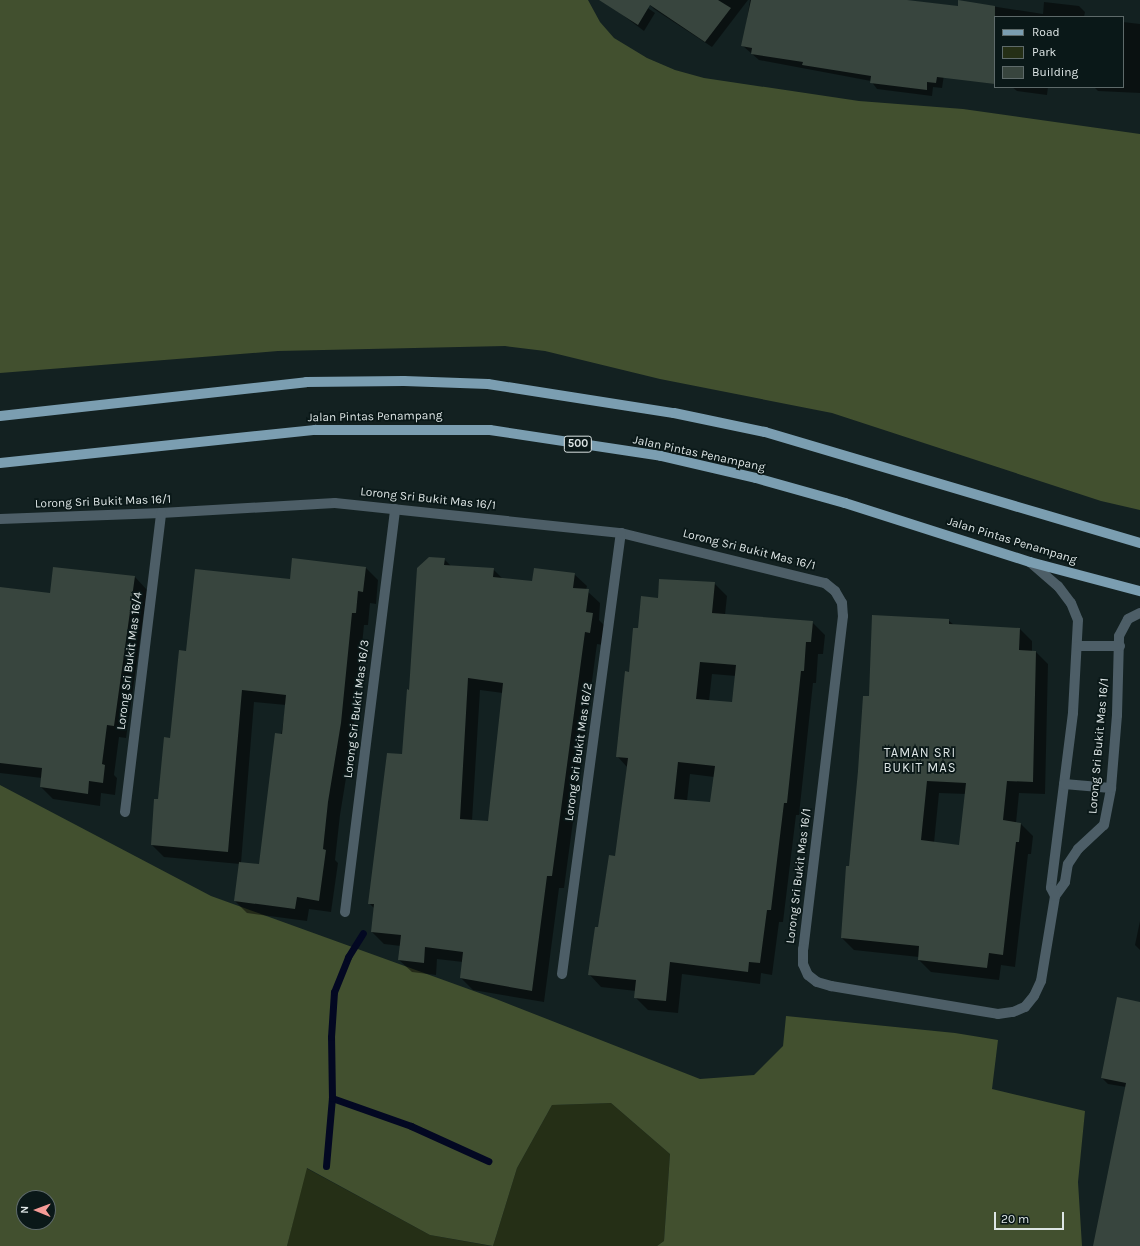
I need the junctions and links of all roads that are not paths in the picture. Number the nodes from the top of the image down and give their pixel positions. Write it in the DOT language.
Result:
graph roads {
  1 [pos="0,416"];
  2 [pos="0,463"];
  3 [pos="395,509"];
  4 [pos="161,513"];
  5 [pos="0,519"];
  6 [pos="621,533"];
  7 [pos="1140,543"];
  8 [pos="1030,562"];
  9 [pos="1140,590"];
  10 [pos="1140,613"];
  11 [pos="1078,646"];
  12 [pos="1120,646"];
  13 [pos="1064,784"];
  14 [pos="1110,788"];
  15 [pos="124,812"];
  16 [pos="1055,896"];
  17 [pos="345,912"];
  18 [pos="562,974"];
  1 -- 7 [label="main road"];
  2 -- 8 [label="main road, Jalan Pintas Penampang / 500"];
  3 -- 4 [label="street, Lorong Sri Bukit Mas 16/1"];
  3 -- 6 [label="street, Lorong Sri Bukit Mas 16/1"];
  3 -- 17 [label="street, Lorong Sri Bukit Mas 16/3"];
  4 -- 5 [label="street, Lorong Sri Bukit Mas 16/1"];
  4 -- 15 [label="street, Lorong Sri Bukit Mas 16/4"];
  6 -- 16 [label="street, Lorong Sri Bukit Mas 16/1"];
  6 -- 18 [label="street, Lorong Sri Bukit Mas 16/2"];
  8 -- 9 [label="main road, Jalan Pintas Penampang / 500"];
  8 -- 11 [label="street, Lorong Sri Bukit Mas 16/1"];
  10 -- 12 [label="street, Lorong Sri Bukit Mas 16/1"];
  11 -- 12 [label="street"];
  11 -- 13 [label="street, Lorong Sri Bukit Mas 16/1"];
  12 -- 14 [label="street, Lorong Sri Bukit Mas 16/1"];
  13 -- 14 [label="street"];
  13 -- 16 [label="street, Lorong Sri Bukit Mas 16/1"];
  14 -- 16 [label="street, Lorong Sri Bukit Mas 16/1"];
}
